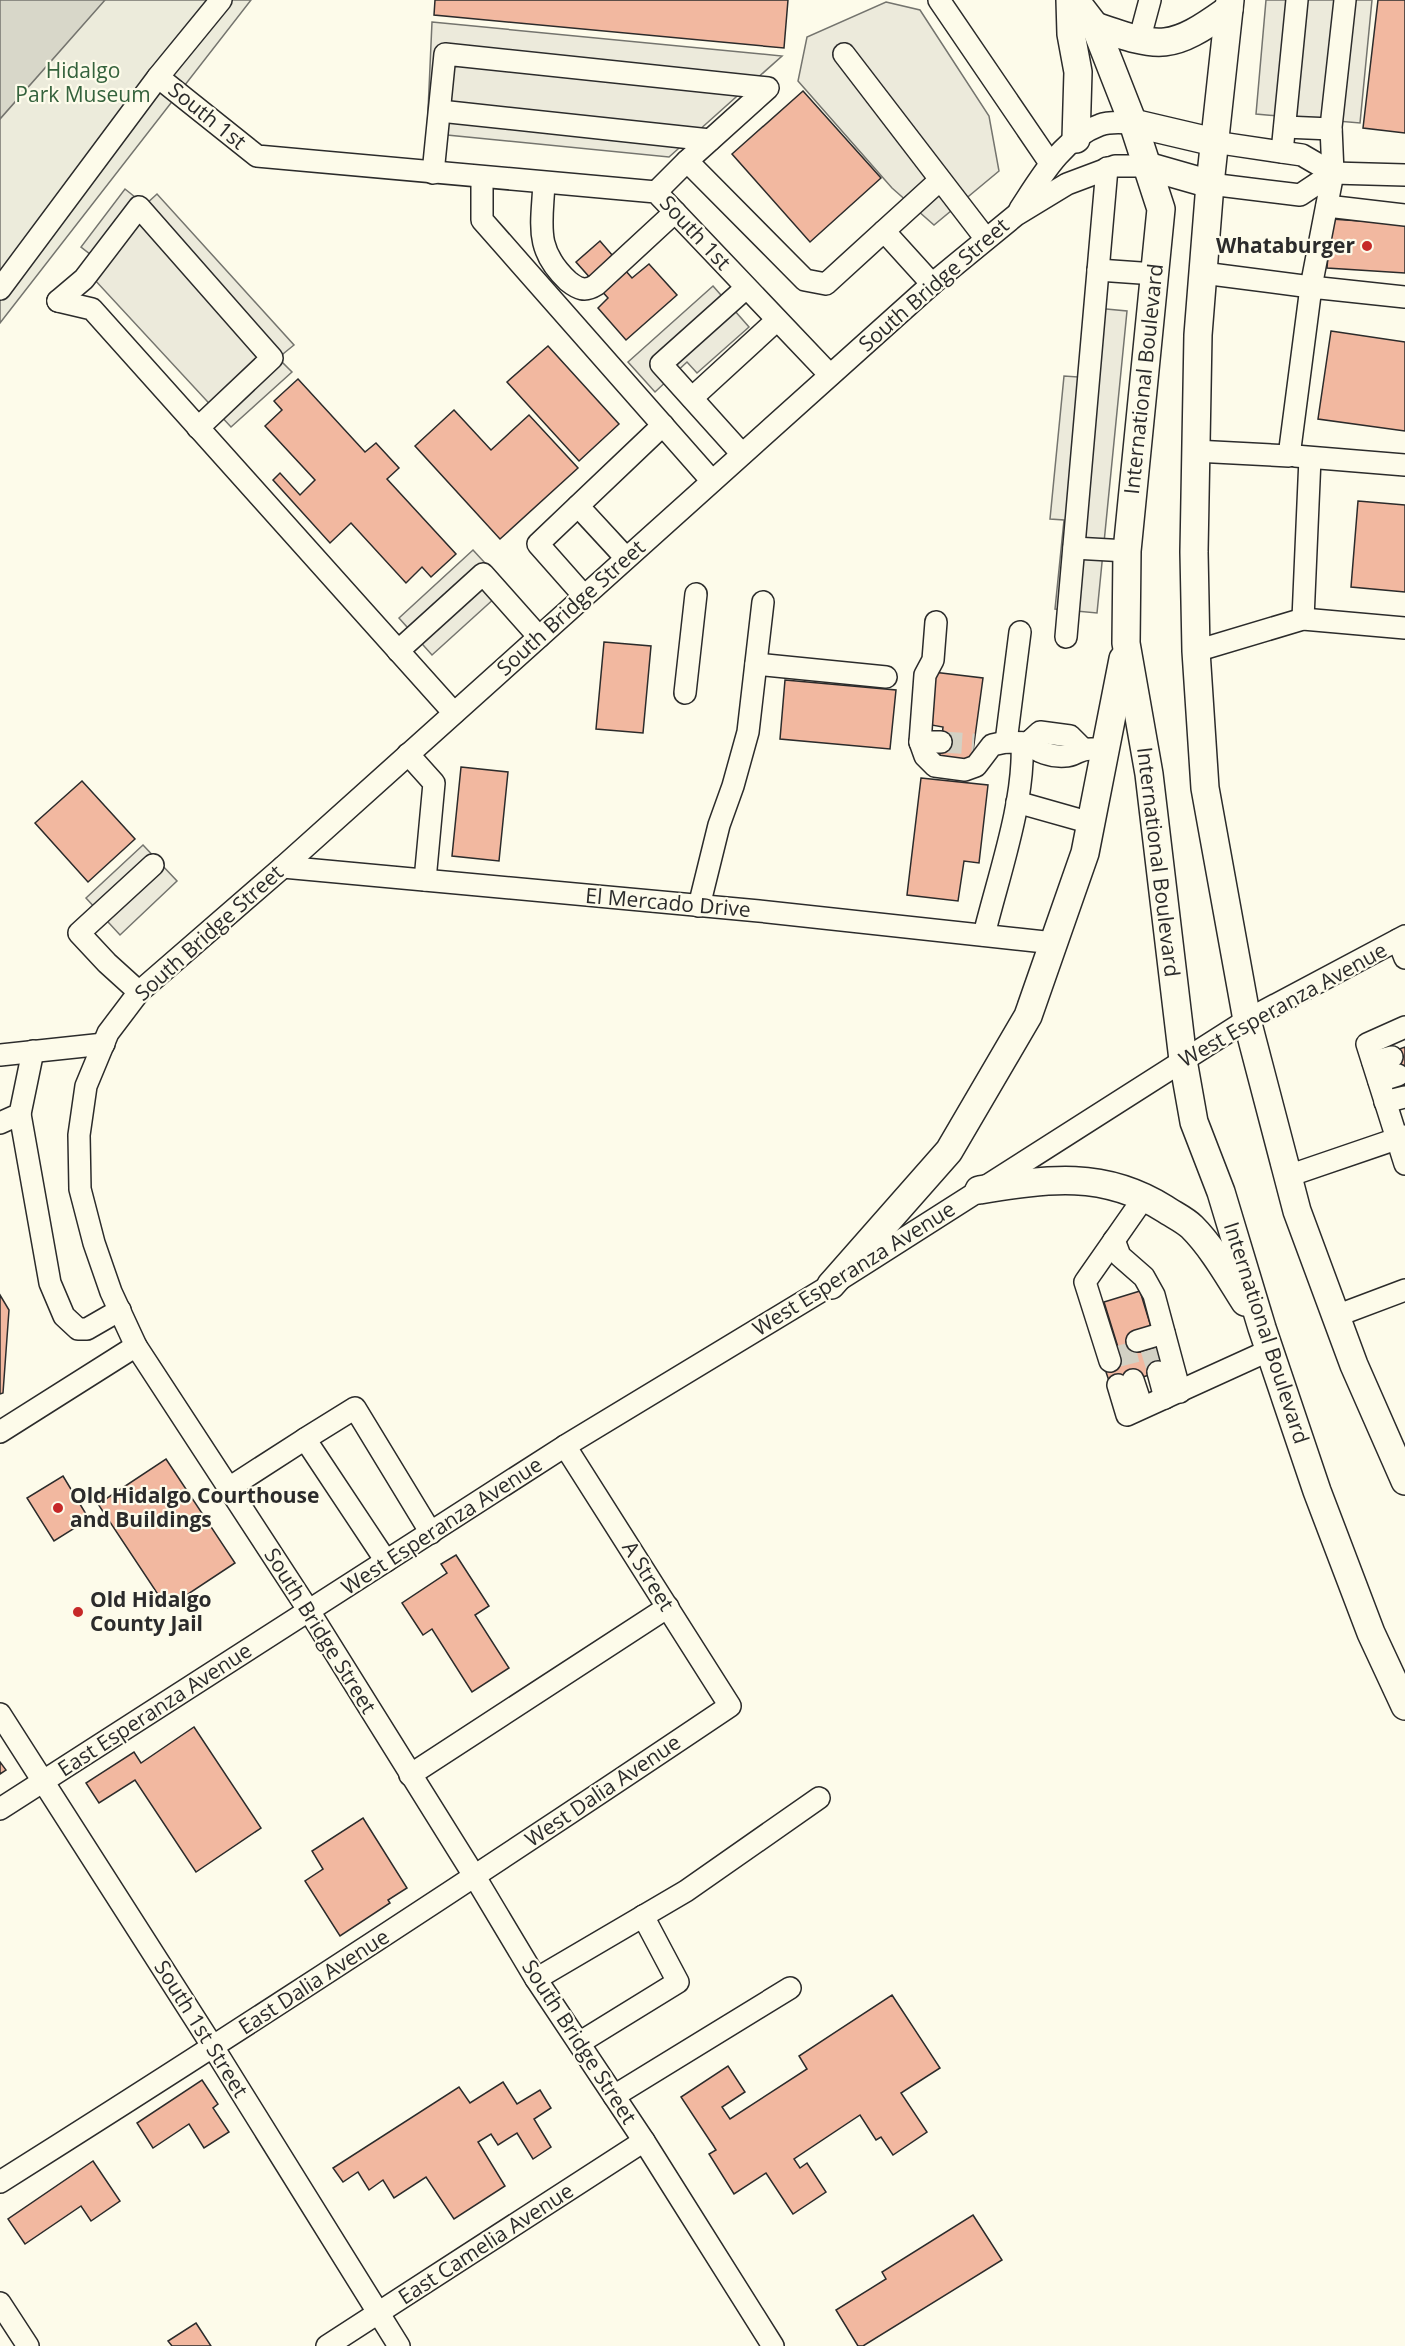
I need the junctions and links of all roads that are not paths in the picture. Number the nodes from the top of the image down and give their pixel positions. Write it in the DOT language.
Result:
graph roads {
  1 [pos="222,0"];
  2 [pos="939,0"];
  3 [pos="1070,0"];
  4 [pos="1075,0"];
  5 [pos="1297,0"];
  6 [pos="1345,0"];
  7 [pos="1151,1"];
  8 [pos="1229,4"];
  9 [pos="1095,26"];
  10 [pos="1139,41"];
  11 [pos="844,54"];
  12 [pos="158,77"];
  13 [pos="440,111"];
  14 [pos="1133,123"];
  15 [pos="1285,127"];
  16 [pos="1332,129"];
  17 [pos="1076,139"];
  18 [pos="710,140"];
  19 [pos="1214,142"];
  20 [pos="1282,152"];
  21 [pos="687,161"];
  22 [pos="1050,163"];
  23 [pos="1147,166"];
  24 [pos="1107,168"];
  25 [pos="1333,172"];
  26 [pos="433,173"];
  27 [pos="1405,175"];
  28 [pos="482,178"];
  29 [pos="940,180"];
  30 [pos="544,183"];
  31 [pos="1210,184"];
  32 [pos="656,192"];
  33 [pos="1327,206"];
  34 [pos="675,212"];
  35 [pos="1016,215"];
  36 [pos="1405,215"];
  37 [pos="884,231"];
  38 [pos="986,239"];
  39 [pos="1098,270"];
  40 [pos="1203,273"];
  41 [pos="1155,274"];
  42 [pos="932,284"];
  43 [pos="1311,286"];
  44 [pos="746,288"];
  45 [pos="0,289"];
  46 [pos="1405,297"];
  47 [pos="777,320"];
  48 [pos="830,375"];
  49 [pos="692,398"];
  50 [pos="663,425"];
  51 [pos="198,428"];
  52 [pos="1194,451"];
  53 [pos="742,454"];
  54 [pos="1288,456"];
  55 [pos="1310,458"];
  56 [pos="1405,465"];
  57 [pos="712,481"];
  58 [pos="578,506"];
  59 [pos="1074,548"];
  60 [pos="1127,551"];
  61 [pos="626,558"];
  62 [pos="696,594"];
  63 [pos="584,596"];
  64 [pos="763,602"];
  65 [pos="1303,619"];
  66 [pos="936,622"];
  67 [pos="1405,628"];
  68 [pos="1020,632"];
  69 [pos="539,637"];
  70 [pos="1066,637"];
  71 [pos="1126,643"];
  72 [pos="398,651"];
  73 [pos="1196,651"];
  74 [pos="756,664"];
  75 [pos="885,677"];
  76 [pos="685,693"];
  77 [pos="453,713"];
  78 [pos="920,742"];
  79 [pos="941,742"];
  80 [pos="1005,743"];
  81 [pos="1093,749"];
  82 [pos="408,754"];
  83 [pos="1017,802"];
  84 [pos="1091,823"];
  85 [pos="153,865"];
  86 [pos="283,867"];
  87 [pos="424,880"];
  88 [pos="699,906"];
  89 [pos="984,935"];
  90 [pos="1054,943"];
  91 [pos="1403,945"];
  92 [pos="139,992"];
  93 [pos="1247,1020"];
  94 [pos="1405,1027"];
  95 [pos="104,1044"];
  96 [pos="33,1051"];
  97 [pos="0,1055"];
  98 [pos="1183,1060"];
  99 [pos="20,1114"];
  100 [pos="1398,1118"];
  101 [pos="0,1123"];
  102 [pos="1405,1164"];
  103 [pos="1288,1176"];
  104 [pos="979,1190"];
  105 [pos="1145,1196"];
  106 [pos="1114,1240"];
  107 [pos="831,1285"];
  108 [pos="1405,1290"];
  109 [pos="120,1310"];
  110 [pos="1336,1316"];
  111 [pos="1266,1339"];
  112 [pos="1133,1345"];
  113 [pos="136,1346"];
  114 [pos="1138,1378"];
  115 [pos="1160,1400"];
  116 [pos="0,1432"];
  117 [pos="305,1439"];
  118 [pos="566,1446"];
  119 [pos="1405,1481"];
  120 [pos="229,1488"];
  121 [pos="431,1533"];
  122 [pos="386,1562"];
  123 [pos="668,1607"];
  124 [pos="309,1611"];
  125 [pos="730,1706"];
  126 [pos="1405,1706"];
  127 [pos="0,1714"];
  128 [pos="410,1774"];
  129 [pos="43,1782"];
  130 [pos="819,1798"];
  131 [pos="0,1809"];
  132 [pos="476,1877"];
  133 [pos="643,1917"];
  134 [pos="537,1979"];
  135 [pos="790,1988"];
  136 [pos="579,2043"];
  137 [pos="213,2048"];
  138 [pos="614,2096"];
  139 [pos="644,2142"];
  140 [pos="0,2182"];
  141 [pos="1,2308"];
  142 [pos="378,2313"];
  143 [pos="28,2346"];
  144 [pos="327,2346"];
  145 [pos="399,2346"];
  146 [pos="773,2346"];
  1 -- 12 [label="street"];
  2 -- 22 [label="street"];
  3 -- 17 [label="main road"];
  4 -- 9 [label="main road, International Boulevard"];
  5 -- 15 [label="street"];
  6 -- 16 [label="street"];
  7 -- 10 [label="street"];
  8 -- 10 [label="main road"];
  8 -- 19 [label="main road"];
  9 -- 10 [label="main road"];
  9 -- 14 [label="main road, International Boulevard"];
  11 -- 29 [label="street"];
  12 -- 26 [label="street, South 1st"];
  12 -- 45 [label="street, South 1st"];
  13 -- 18 [label="street"];
  13 -- 18 [label="street"];
  13 -- 26 [label="street"];
  14 -- 17 [label="street, South Bridge Street"];
  14 -- 19 [label="main road"];
  14 -- 23 [label="main road, International Boulevard"];
  15 -- 16 [label="street"];
  15 -- 20 [label="street"];
  16 -- 25 [label="street"];
  17 -- 22 [label="street, South Bridge Street"];
  18 -- 21 [label="street"];
  19 -- 20 [label="street"];
  19 -- 31 [label="main road"];
  20 -- 25 [label="street"];
  21 -- 32 [label="street"];
  21 -- 37 [label="street"];
  22 -- 35 [label="street, South Bridge Street"];
  23 -- 24 [label="street, South Bridge Street"];
  23 -- 31 [label="main road"];
  23 -- 41 [label="main road, International Boulevard"];
  24 -- 35 [label="street, South Bridge Street"];
  24 -- 39 [label="street"];
  25 -- 27 [label="street"];
  25 -- 31 [label="street"];
  25 -- 33 [label="street"];
  26 -- 28 [label="street, South 1st"];
  28 -- 30 [label="street, South 1st"];
  28 -- 50 [label="street"];
  29 -- 37 [label="street"];
  29 -- 38 [label="street"];
  30 -- 32 [label="street, South 1st"];
  30 -- 34 [label="street"];
  31 -- 40 [label="main road"];
  32 -- 34 [label="street, South 1st"];
  33 -- 36 [label="street"];
  33 -- 43 [label="street"];
  34 -- 44 [label="street, South 1st"];
  35 -- 38 [label="street, South Bridge Street"];
  37 -- 42 [label="street"];
  38 -- 42 [label="street, South Bridge Street"];
  39 -- 41 [label="street"];
  39 -- 59 [label="street"];
  40 -- 43 [label="street"];
  40 -- 52 [label="main road"];
  41 -- 60 [label="main road, International Boulevard"];
  42 -- 48 [label="street, South Bridge Street"];
  43 -- 46 [label="street"];
  43 -- 54 [label="street"];
  44 -- 47 [label="street, South 1st"];
  44 -- 49 [label="street"];
  47 -- 48 [label="street, South 1st"];
  47 -- 49 [label="street"];
  48 -- 53 [label="street, South Bridge Street"];
  49 -- 53 [label="street"];
  50 -- 57 [label="street"];
  50 -- 58 [label="street"];
  51 -- 51 [label="street"];
  51 -- 72 [label="street"];
  52 -- 54 [label="street"];
  52 -- 73 [label="main road"];
  53 -- 57 [label="street, South Bridge Street"];
  54 -- 55 [label="street"];
  55 -- 56 [label="street"];
  55 -- 65 [label="street"];
  57 -- 61 [label="street, South Bridge Street"];
  58 -- 61 [label="street"];
  58 -- 63 [label="street"];
  59 -- 60 [label="street"];
  59 -- 70 [label="street"];
  60 -- 71 [label="main road, International Boulevard"];
  61 -- 63 [label="street, South Bridge Street"];
  62 -- 76 [label="street"];
  63 -- 69 [label="street, South Bridge Street"];
  64 -- 74 [label="street"];
  65 -- 67 [label="street"];
  65 -- 73 [label="street"];
  66 -- 78 [label="street"];
  68 -- 80 [label="street"];
  69 -- 72 [label="street"];
  69 -- 77 [label="street, South Bridge Street"];
  71 -- 81 [label="main road"];
  71 -- 98 [label="main road, International Boulevard"];
  72 -- 77 [label="street"];
  73 -- 93 [label="main road"];
  74 -- 75 [label="street"];
  74 -- 88 [label="street"];
  77 -- 82 [label="street, South Bridge Street"];
  78 -- 79 [label="street"];
  78 -- 80 [label="street"];
  80 -- 81 [label="street"];
  80 -- 83 [label="street"];
  81 -- 84 [label="main road"];
  82 -- 86 [label="street, South Bridge Street"];
  82 -- 87 [label="street"];
  83 -- 84 [label="street"];
  83 -- 89 [label="street"];
  84 -- 90 [label="main road"];
  85 -- 92 [label="street"];
  86 -- 87 [label="street, El Mercado Drive"];
  86 -- 92 [label="street, South Bridge Street"];
  87 -- 88 [label="street, El Mercado Drive"];
  88 -- 89 [label="street, El Mercado Drive"];
  89 -- 90 [label="street, El Mercado Drive"];
  90 -- 107 [label="main road"];
  91 -- 93 [label="street, West Esperanza Avenue"];
  92 -- 95 [label="street, South Bridge Street"];
  93 -- 98 [label="street, West Esperanza Avenue"];
  93 -- 103 [label="main road"];
  94 -- 100 [label="street"];
  95 -- 96 [label="street"];
  95 -- 109 [label="street, South Bridge Street"];
  96 -- 97 [label="street"];
  96 -- 99 [label="street"];
  98 -- 104 [label="street, West Esperanza Avenue"];
  98 -- 111 [label="main road, International Boulevard"];
  99 -- 101 [label="street"];
  99 -- 109 [label="street"];
  100 -- 102 [label="street"];
  100 -- 103 [label="street"];
  103 -- 110 [label="main road"];
  104 -- 105 [label="main road"];
  104 -- 107 [label="street, West Esperanza Avenue"];
  105 -- 106 [label="street"];
  105 -- 111 [label="main road"];
  106 -- 112 [label="street"];
  106 -- 112 [label="street"];
  107 -- 118 [label="street, West Esperanza Avenue"];
  108 -- 110 [label="street"];
  109 -- 113 [label="street, South Bridge Street"];
  110 -- 119 [label="main road"];
  111 -- 115 [label="street"];
  111 -- 126 [label="main road, International Boulevard"];
  112 -- 115 [label="street"];
  113 -- 116 [label="street"];
  113 -- 120 [label="street, South Bridge Street"];
  114 -- 115 [label="street"];
  117 -- 120 [label="street"];
  117 -- 121 [label="street"];
  117 -- 122 [label="street"];
  118 -- 121 [label="street, West Esperanza Avenue"];
  118 -- 123 [label="street, A Street"];
  120 -- 124 [label="street, South Bridge Street"];
  121 -- 122 [label="street, West Esperanza Avenue"];
  122 -- 124 [label="street, West Esperanza Avenue"];
  123 -- 125 [label="street, A Street"];
  123 -- 128 [label="street"];
  124 -- 128 [label="street, South Bridge Street"];
  124 -- 129 [label="street, East Esperanza Avenue"];
  125 -- 132 [label="street, West Dalia Avenue"];
  127 -- 129 [label="street, South 1st Street"];
  128 -- 132 [label="street, South Bridge Street"];
  129 -- 131 [label="street, East Esperanza Avenue"];
  129 -- 137 [label="street, South 1st Street"];
  130 -- 133 [label="street"];
  132 -- 134 [label="street, South Bridge Street"];
  132 -- 137 [label="street, East Dalia Avenue"];
  133 -- 134 [label="street"];
  133 -- 136 [label="street"];
  134 -- 136 [label="street, South Bridge Street"];
  135 -- 138 [label="street"];
  136 -- 138 [label="street, South Bridge Street"];
  137 -- 140 [label="street, East Dalia Avenue"];
  137 -- 142 [label="street, South 1st Street"];
  138 -- 139 [label="street, South Bridge Street"];
  139 -- 142 [label="street, East Camelia Avenue"];
  139 -- 146 [label="street, South Bridge Street"];
  141 -- 143 [label="street"];
  142 -- 144 [label="street, East Camelia Avenue"];
  142 -- 145 [label="street, South 1st Street"];
}
